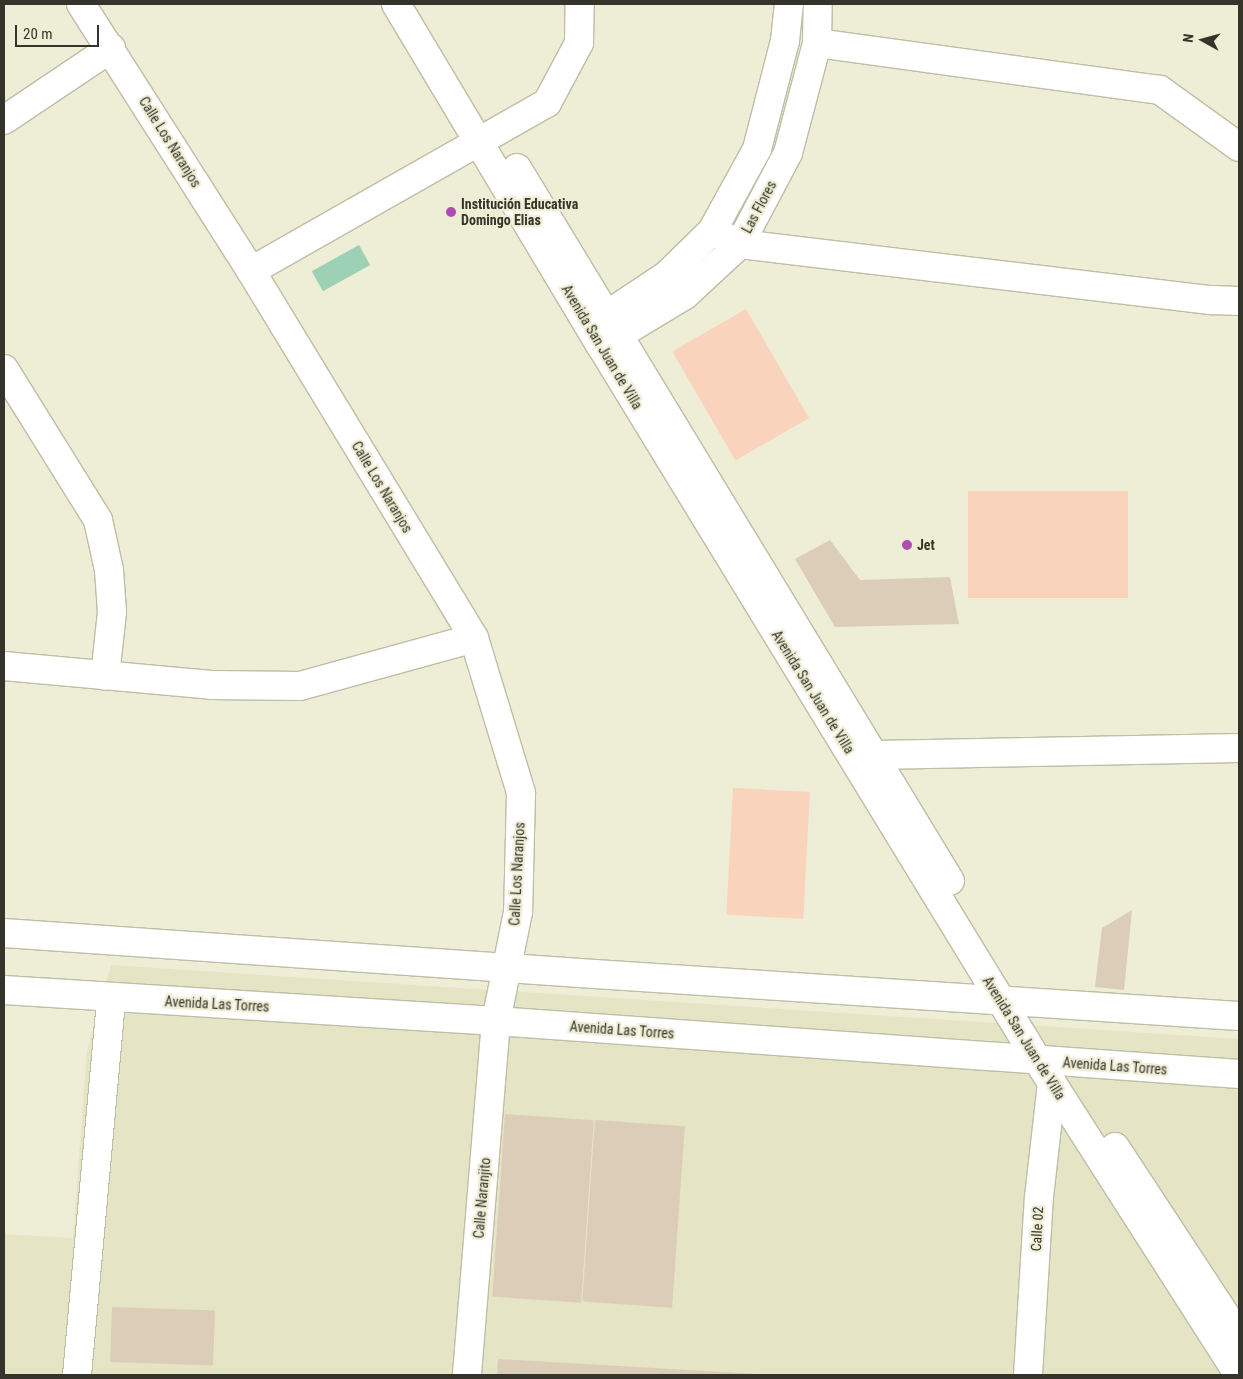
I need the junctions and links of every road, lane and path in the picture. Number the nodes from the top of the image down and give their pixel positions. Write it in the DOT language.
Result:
graph roads {
  1 [pos="81,4"];
  2 [pos="396,4"];
  3 [pos="418,4"];
  4 [pos="580,4"];
  5 [pos="789,4"];
  6 [pos="818,4"];
  7 [pos="817,43"];
  8 [pos="111,48"];
  9 [pos="4,120"];
  10 [pos="487,136"];
  11 [pos="1239,146"];
  12 [pos="712,231"];
  13 [pos="740,244"];
  14 [pos="251,271"];
  15 [pos="1239,301"];
  16 [pos="604,331"];
  17 [pos="4,369"];
  18 [pos="474,638"];
  19 [pos="4,666"];
  20 [pos="105,676"];
  21 [pos="1239,748"];
  22 [pos="866,760"];
  23 [pos="4,933"];
  24 [pos="507,968"];
  25 [pos="4,990"];
  26 [pos="111,998"];
  27 [pos="1012,1002"];
  28 [pos="1239,1016"];
  29 [pos="496,1021"];
  30 [pos="1050,1069"];
  31 [pos="1239,1074"];
  32 [pos="1239,1336"];
  33 [pos="77,1375"];
  34 [pos="467,1375"];
  35 [pos="1028,1375"];
  36 [pos="1239,1375"];
  1 -- 8 [label="street, Calle Los Naranjos"];
  2 -- 10 [label="street, Avenida San Juan de Villa"];
  3 -- 10 [label="street, Avenida San Juan de Villa"];
  4 -- 10 [label="street"];
  5 -- 12 [label="street"];
  6 -- 7 [label="street, Las Flores"];
  7 -- 11 [label="street"];
  7 -- 13 [label="street, Las Flores"];
  8 -- 9 [label="street"];
  8 -- 14 [label="street, Calle Los Naranjos"];
  10 -- 14 [label="street"];
  10 -- 16 [label="street, Avenida San Juan de Villa"];
  12 -- 13 [label="street"];
  12 -- 16 [label="street"];
  13 -- 15 [label="street"];
  13 -- 16 [label="street, Las Flores"];
  14 -- 18 [label="street, Calle Los Naranjos"];
  16 -- 22 [label="street, Avenida San Juan de Villa"];
  17 -- 20 [label="street"];
  18 -- 20 [label="street"];
  18 -- 24 [label="street, Calle Los Naranjos"];
  19 -- 20 [label="street"];
  21 -- 22 [label="street"];
  22 -- 27 [label="street, Avenida San Juan de Villa"];
  23 -- 24 [label="street"];
  24 -- 27 [label="street"];
  24 -- 29 [label="street, Calle Los Naranjos"];
  25 -- 26 [label="street, Avenida Las Torres"];
  26 -- 29 [label="street, Avenida Las Torres"];
  26 -- 33 [label="street"];
  27 -- 28 [label="street"];
  27 -- 30 [label="street, Avenida San Juan de Villa"];
  29 -- 30 [label="street, Avenida Las Torres"];
  29 -- 34 [label="street, Calle Naranjito"];
  30 -- 31 [label="street, Avenida Las Torres"];
  30 -- 32 [label="street, Avenida San Juan de Villa"];
  30 -- 35 [label="street, Calle 02"];
  30 -- 36 [label="street, Avenida San Juan de Villa"];
}
